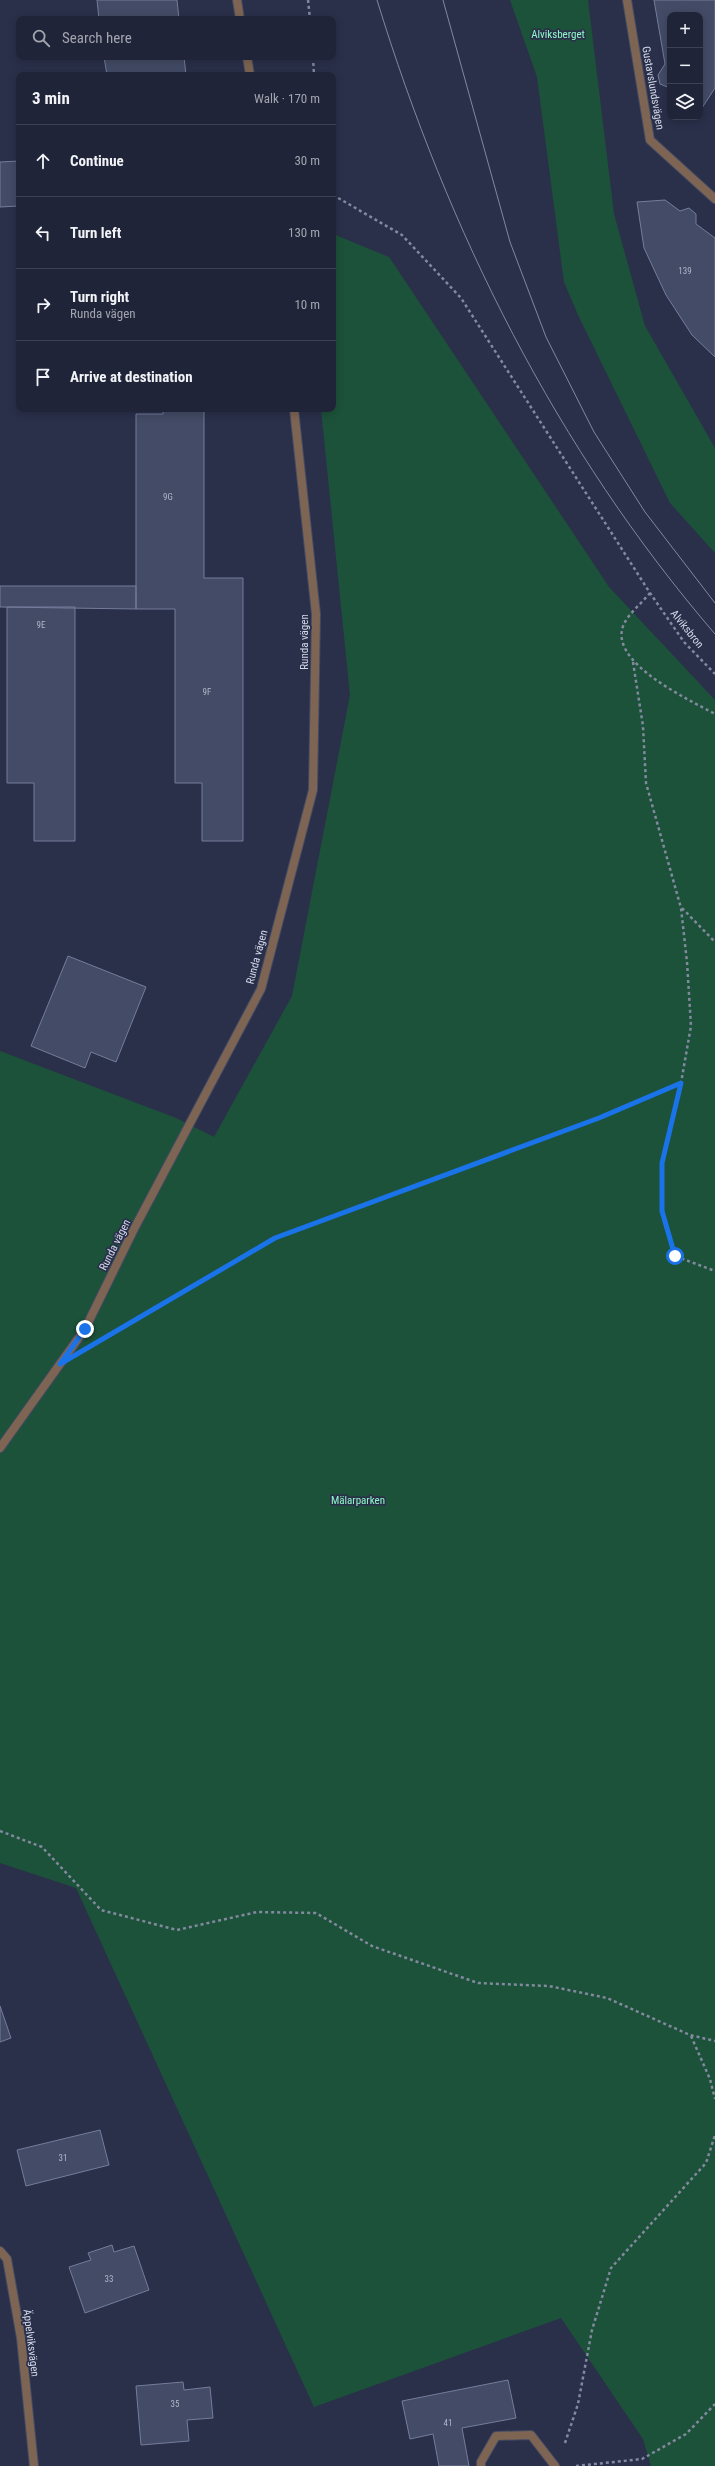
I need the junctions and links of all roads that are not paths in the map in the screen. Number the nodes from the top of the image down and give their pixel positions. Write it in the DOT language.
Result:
graph roads {
  1 [pos="237,0"];
  2 [pos="627,0"];
  3 [pos="240,16"];
  4 [pos="248,60"];
  5 [pos="250,72"];
  6 [pos="715,199"];
  7 [pos="294,412"];
  8 [pos="0,1448"];
  9 [pos="0,2251"];
  10 [pos="34,2466"];
  11 [pos="481,2466"];
  12 [pos="555,2466"];
  1 -- 3 [label="street"];
  2 -- 6 [label="street, Gustavslundsvägen"];
  4 -- 5 [label="street"];
  7 -- 8 [label="street, Runda vägen"];
  9 -- 10 [label="street, Äppelviksvägen"];
  11 -- 12 [label="street"];
}
